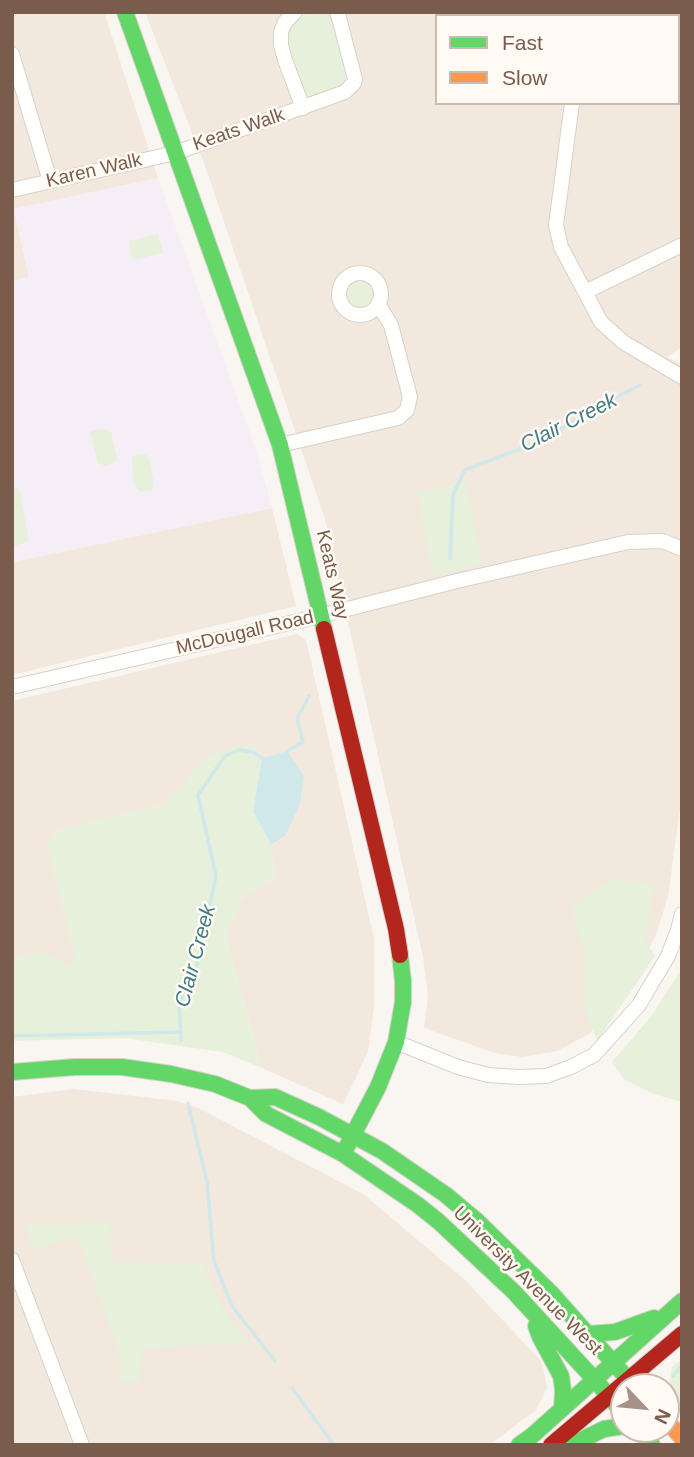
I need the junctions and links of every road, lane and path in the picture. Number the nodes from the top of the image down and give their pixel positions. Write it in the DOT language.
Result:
graph roads {
  1 [pos="125,12"];
  2 [pos="295,12"];
  3 [pos="337,12"];
  4 [pos="12,54"];
  5 [pos="572,105"];
  6 [pos="303,108"];
  7 [pos="175,153"];
  8 [pos="50,181"];
  9 [pos="12,190"];
  10 [pos="682,245"];
  11 [pos="585,292"];
  12 [pos="378,304"];
  13 [pos="682,377"];
  14 [pos="280,445"];
  15 [pos="682,549"];
  16 [pos="320,616"];
  17 [pos="12,687"];
  18 [pos="682,914"];
  19 [pos="396,1042"];
  20 [pos="12,1072"];
  21 [pos="250,1098"];
  22 [pos="353,1136"];
  23 [pos="342,1154"];
  24 [pos="12,1260"];
  25 [pos="682,1301"];
  26 [pos="531,1310"];
  27 [pos="666,1313"];
  28 [pos="588,1334"];
  29 [pos="682,1334"];
  30 [pos="614,1363"];
  31 [pos="623,1373"];
  32 [pos="643,1373"];
  33 [pos="595,1380"];
  34 [pos="609,1397"];
  35 [pos="562,1408"];
  36 [pos="610,1428"];
  37 [pos="82,1445"];
  38 [pos="519,1445"];
  39 [pos="552,1445"];
  40 [pos="558,1445"];
  41 [pos="571,1445"];
  1 -- 7 [label="main road, Keats Way"];
  2 -- 6 [label="street, Keats Walk"];
  3 -- 6 [label="street, Keats Walk"];
  4 -- 8 [label="street"];
  5 -- 11 [label="street"];
  6 -- 7 [label="street, Keats Walk"];
  7 -- 8 [label="street, Karen Walk"];
  7 -- 14 [label="main road, Keats Way"];
  8 -- 9 [label="street, Karen Walk"];
  10 -- 11 [label="street"];
  11 -- 13 [label="street"];
  12 -- 14 [label="street"];
  14 -- 16 [label="main road, Keats Way"];
  15 -- 16 [label="street, McDougall Road"];
  16 -- 17 [label="street, McDougall Road"];
  16 -- 19 [label="main road, Keats Way"];
  18 -- 19 [label="street"];
  19 -- 22 [label="main road, Keats Way"];
  20 -- 21 [label="main road, University Avenue West"];
  21 -- 22 [label="main road, University Avenue West"];
  21 -- 23 [label="main road, University Avenue West"];
  22 -- 23 [label="main road, Keats Way"];
  22 -- 28 [label="main road, University Avenue West"];
  23 -- 26 [label="main road, University Avenue West"];
  24 -- 37 [label="street"];
  25 -- 27 [label="main road"];
  26 -- 33 [label="main road, University Avenue West"];
  26 -- 35 [label="main road"];
  27 -- 28 [label="main road"];
  27 -- 30 [label="main road"];
  28 -- 30 [label="main road, University Avenue West"];
  29 -- 32 [label="main road"];
  30 -- 31 [label="main road, University Avenue West"];
  30 -- 33 [label="main road"];
  33 -- 34 [label="main road, University Avenue West"];
  33 -- 35 [label="main road"];
  34 -- 39 [label="main road"];
  35 -- 38 [label="main road"];
  36 -- 41 [label="main road"];
  39 -- 40 [label="main road"];
}
